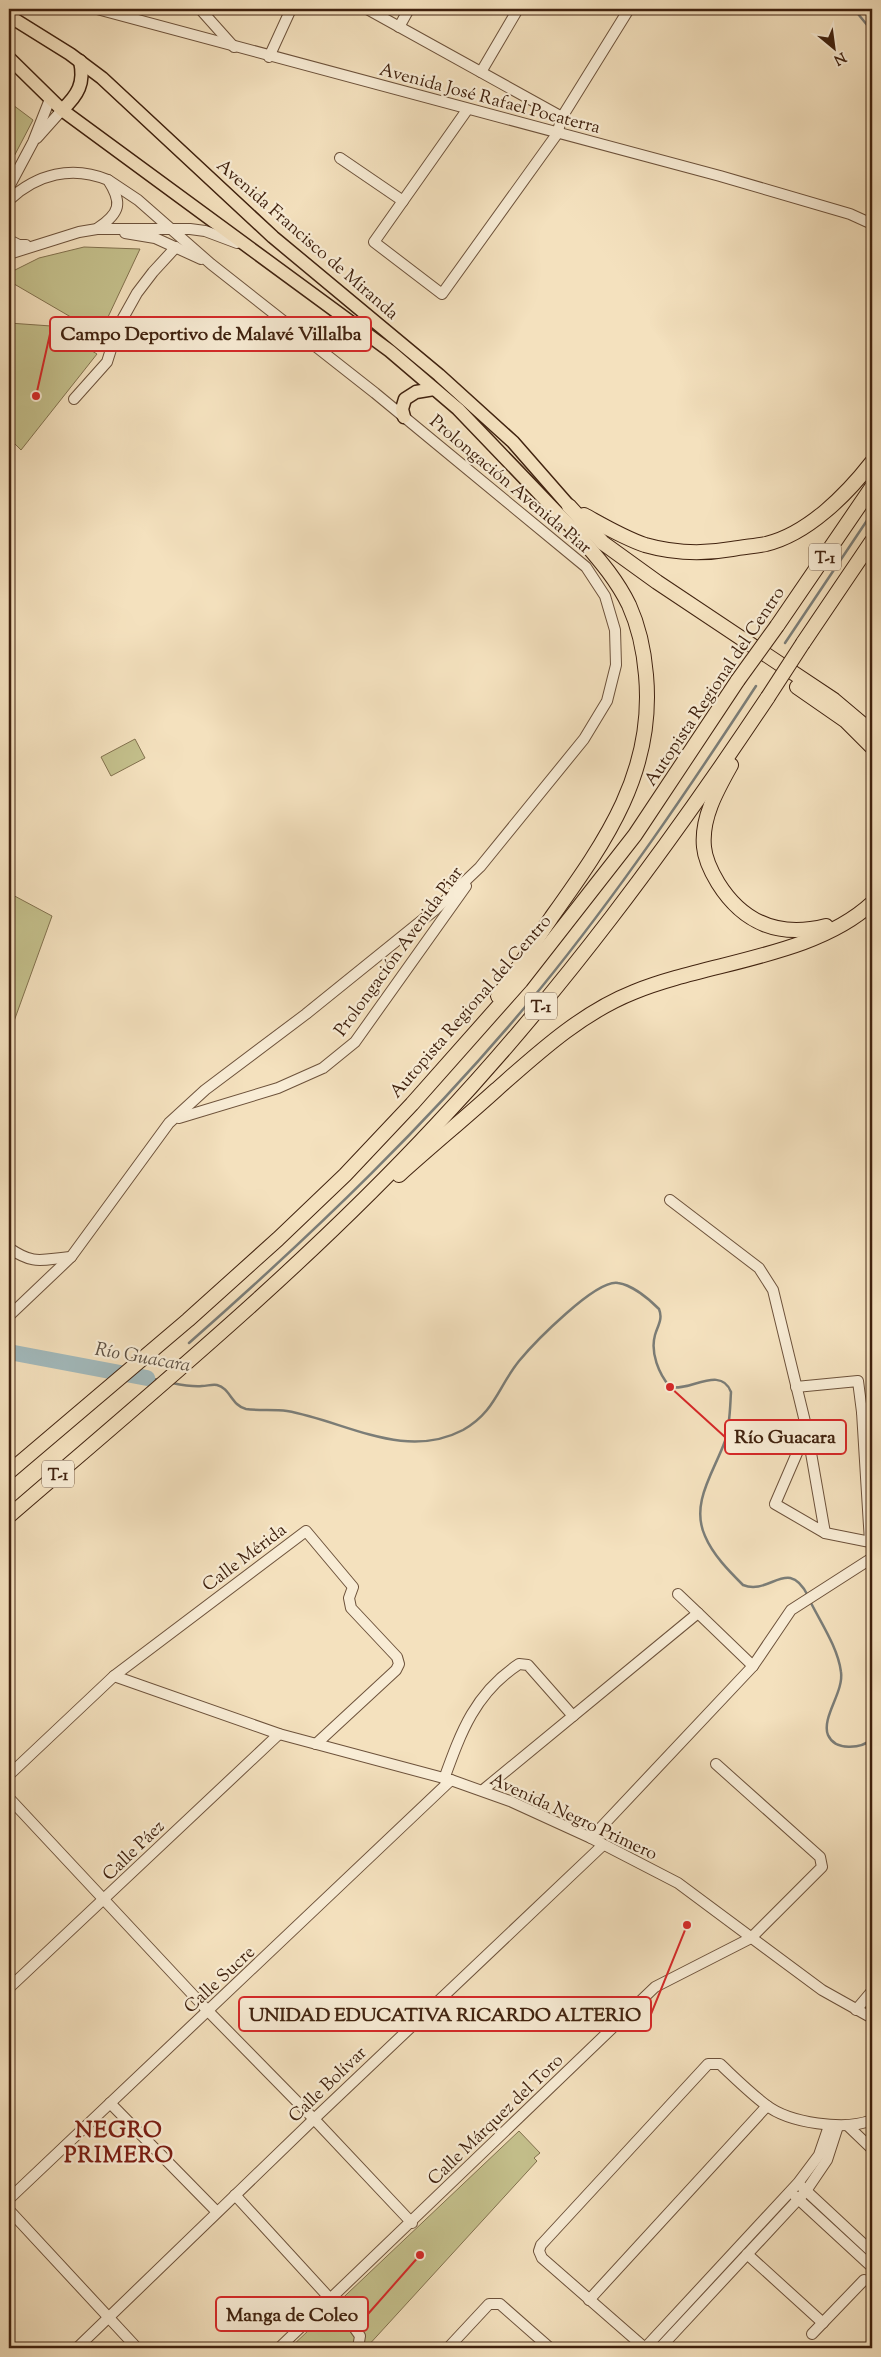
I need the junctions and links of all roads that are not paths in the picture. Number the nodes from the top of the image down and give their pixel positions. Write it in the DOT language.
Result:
graph roads {
  1 [pos="97,9"];
  2 [pos="200,9"];
  3 [pos="291,9"];
  4 [pos="367,9"];
  5 [pos="409,9"];
  6 [pos="518,9"];
  7 [pos="629,9"];
  8 [pos="12,16"];
  9 [pos="399,27"];
  10 [pos="235,47"];
  11 [pos="268,57"];
  12 [pos="9,58"];
  13 [pos="80,61"];
  14 [pos="481,72"];
  15 [pos="50,99"];
  16 [pos="62,110"];
  17 [pos="467,110"];
  18 [pos="562,117"];
  19 [pos="557,134"];
  20 [pos="33,142"];
  21 [pos="340,158"];
  22 [pos="108,180"];
  23 [pos="10,184"];
  24 [pos="21,189"];
  25 [pos="9,200"];
  26 [pos="403,201"];
  27 [pos="872,224"];
  28 [pos="97,229"];
  29 [pos="174,229"];
  30 [pos="9,240"];
  31 [pos="40,244"];
  32 [pos="176,247"];
  33 [pos="9,254"];
  34 [pos="259,255"];
  35 [pos="211,264"];
  36 [pos="434,389"];
  37 [pos="74,399"];
  38 [pos="404,417"];
  39 [pos="872,462"];
  40 [pos="872,487"];
  41 [pos="569,506"];
  42 [pos="573,530"];
  43 [pos="872,541"];
  44 [pos="767,697"];
  45 [pos="872,732"];
  46 [pos="872,747"];
  47 [pos="480,867"];
  48 [pos="872,894"];
  49 [pos="872,903"];
  50 [pos="412,1104"];
  51 [pos="176,1120"];
  52 [pos="670,1200"];
  53 [pos="9,1248"];
  54 [pos="71,1257"];
  55 [pos="41,1262"];
  56 [pos="277,1282"];
  57 [pos="40,1284"];
  58 [pos="9,1316"];
  59 [pos="796,1386"];
  60 [pos="867,1413"];
  61 [pos="807,1430"];
  62 [pos="9,1472"];
  63 [pos="870,1483"];
  64 [pos="9,1516"];
  65 [pos="825,1533"];
  66 [pos="871,1542"];
  67 [pos="872,1558"];
  68 [pos="678,1594"];
  69 [pos="698,1613"];
  70 [pos="753,1666"];
  71 [pos="114,1676"];
  72 [pos="573,1716"];
  73 [pos="279,1734"];
  74 [pos="316,1744"];
  75 [pos="716,1764"];
  76 [pos="9,1775"];
  77 [pos="447,1779"];
  78 [pos="483,1790"];
  79 [pos="9,1798"];
  80 [pos="591,1838"];
  81 [pos="602,1845"];
  82 [pos="104,1900"];
  83 [pos="751,1938"];
  84 [pos="9,1988"];
  85 [pos="872,1991"];
  86 [pos="856,2010"];
  87 [pos="208,2011"];
  88 [pos="872,2018"];
  89 [pos="110,2103"];
  90 [pos="767,2106"];
  91 [pos="314,2118"];
  92 [pos="872,2120"];
  93 [pos="838,2126"];
  94 [pos="872,2149"];
  95 [pos="798,2183"];
  96 [pos="806,2191"];
  97 [pos="235,2195"];
  98 [pos="794,2196"];
  99 [pos="9,2199"];
  100 [pos="9,2210"];
  101 [pos="217,2212"];
  102 [pos="412,2222"];
  103 [pos="872,2252"];
  104 [pos="747,2254"];
  105 [pos="872,2267"];
  106 [pos="864,2280"];
  107 [pos="331,2299"];
  108 [pos="589,2300"];
  109 [pos="108,2317"];
  110 [pos="823,2323"];
  111 [pos="812,2334"];
  112 [pos="77,2348"];
  113 [pos="137,2348"];
  114 [pos="279,2348"];
  115 [pos="358,2348"];
  116 [pos="448,2348"];
  117 [pos="548,2348"];
  118 [pos="645,2348"];
  119 [pos="660,2348"];
  1 -- 10 [label="street, Avenida José Rafael Pocaterra"];
  2 -- 10 [label="street"];
  3 -- 11 [label="street"];
  4 -- 9 [label="street"];
  5 -- 9 [label="street"];
  6 -- 14 [label="street"];
  7 -- 18 [label="street"];
  8 -- 13 [label="main road, Avenida Francisco de Miranda"];
  9 -- 14 [label="street"];
  10 -- 11 [label="street, Avenida José Rafael Pocaterra"];
  11 -- 17 [label="street, Avenida José Rafael Pocaterra"];
  12 -- 15 [label="main road, Avenida Francisco de Miranda"];
  13 -- 16 [label="main road"];
  13 -- 41 [label="main road, Avenida Francisco de Miranda"];
  14 -- 18 [label="street"];
  15 -- 16 [label="main road, Avenida Francisco de Miranda"];
  15 -- 20 [label="street"];
  16 -- 20 [label="street"];
  16 -- 34 [label="main road, Avenida Francisco de Miranda"];
  17 -- 19 [label="street, Avenida José Rafael Pocaterra"];
  17 -- 26 [label="street"];
  18 -- 19 [label="street"];
  19 -- 26 [label="street"];
  19 -- 27 [label="street, Avenida José Rafael Pocaterra"];
  20 -- 23 [label="street"];
  21 -- 26 [label="street"];
  22 -- 24 [label="street"];
  22 -- 28 [label="street"];
  22 -- 29 [label="street"];
  23 -- 24 [label="street"];
  24 -- 25 [label="street"];
  28 -- 29 [label="street"];
  28 -- 31 [label="street"];
  28 -- 32 [label="street"];
  29 -- 34 [label="street"];
  29 -- 35 [label="street"];
  30 -- 31 [label="street"];
  31 -- 33 [label="street"];
  32 -- 35 [label="street"];
  32 -- 37 [label="street"];
  34 -- 36 [label="main road, Avenida Francisco de Miranda"];
  35 -- 38 [label="street, Prolongación Avenida Piar"];
  36 -- 38 [label="main road"];
  36 -- 42 [label="main road, Avenida Francisco de Miranda"];
  38 -- 47 [label="street, Prolongación Avenida Piar"];
  39 -- 41 [label="highway"];
  40 -- 50 [label="highway, Autopista Regional del Centro / T-1, bridge"];
  41 -- 45 [label="highway"];
  42 -- 46 [label="highway"];
  42 -- 50 [label="highway"];
  43 -- 44 [label="highway, T-1, bridge"];
  44 -- 48 [label="highway"];
  44 -- 56 [label="highway, T-1"];
  47 -- 51 [label="street, Prolongación Avenida Piar"];
  47 -- 51 [label="street, Prolongación Avenida Piar"];
  49 -- 56 [label="highway"];
  50 -- 62 [label="highway, Autopista Regional del Centro / T-1"];
  51 -- 54 [label="street, Prolongación Avenida Piar"];
  52 -- 59 [label="street"];
  53 -- 55 [label="street"];
  54 -- 55 [label="street"];
  54 -- 57 [label="street, Prolongación Avenida Piar"];
  55 -- 57 [label="street"];
  56 -- 64 [label="highway, T-1"];
  57 -- 58 [label="street, Prolongación Avenida Piar"];
  59 -- 60 [label="street"];
  59 -- 61 [label="street"];
  60 -- 63 [label="street"];
  61 -- 65 [label="street"];
  61 -- 65 [label="street"];
  63 -- 66 [label="street"];
  65 -- 66 [label="street"];
  67 -- 70 [label="street"];
  68 -- 69 [label="street"];
  69 -- 70 [label="street"];
  69 -- 72 [label="street"];
  70 -- 80 [label="street"];
  71 -- 73 [label="street, Avenida Negro Primero"];
  71 -- 74 [label="street, Calle Mérida"];
  71 -- 76 [label="street, Calle Mérida"];
  72 -- 77 [label="street"];
  72 -- 78 [label="street"];
  73 -- 74 [label="street, Avenida Negro Primero"];
  73 -- 82 [label="street, Calle Páez"];
  74 -- 77 [label="street, Avenida Negro Primero"];
  75 -- 83 [label="street, Calle Márquez del Toro"];
  77 -- 78 [label="street, Avenida Negro Primero"];
  77 -- 87 [label="street, Calle Sucre"];
  78 -- 80 [label="street, Avenida Negro Primero"];
  79 -- 82 [label="street"];
  80 -- 81 [label="street, Avenida Negro Primero"];
  81 -- 83 [label="street, Avenida Negro Primero"];
  81 -- 91 [label="street, Calle Bolívar"];
  82 -- 84 [label="street, Calle Páez"];
  82 -- 87 [label="street"];
  83 -- 86 [label="street, Avenida Negro Primero"];
  83 -- 102 [label="street, Calle Márquez del Toro"];
  85 -- 86 [label="street"];
  86 -- 88 [label="street, Avenida Negro Primero"];
  87 -- 89 [label="street, Calle Sucre"];
  87 -- 91 [label="street"];
  89 -- 99 [label="street, Calle Sucre"];
  89 -- 101 [label="street"];
  90 -- 93 [label="street"];
  90 -- 108 [label="street"];
  90 -- 108 [label="street"];
  91 -- 97 [label="street, Calle Bolívar"];
  91 -- 102 [label="street"];
  92 -- 93 [label="street"];
  93 -- 94 [label="street"];
  93 -- 95 [label="street"];
  93 -- 96 [label="street"];
  95 -- 96 [label="street"];
  95 -- 98 [label="street"];
  96 -- 98 [label="street"];
  96 -- 103 [label="street"];
  97 -- 101 [label="street, Calle Bolívar"];
  97 -- 107 [label="street"];
  98 -- 104 [label="street"];
  98 -- 105 [label="street"];
  98 -- 118 [label="street"];
  100 -- 109 [label="street"];
  101 -- 109 [label="street, Calle Bolívar"];
  102 -- 107 [label="street, Calle Márquez del Toro"];
  104 -- 110 [label="street"];
  104 -- 119 [label="street"];
  106 -- 110 [label="street"];
  107 -- 114 [label="street, Calle Márquez del Toro"];
  107 -- 115 [label="street"];
  108 -- 118 [label="street"];
  109 -- 112 [label="street, Calle Bolívar"];
  109 -- 113 [label="street"];
  110 -- 111 [label="street"];
  116 -- 117 [label="street"];
}
